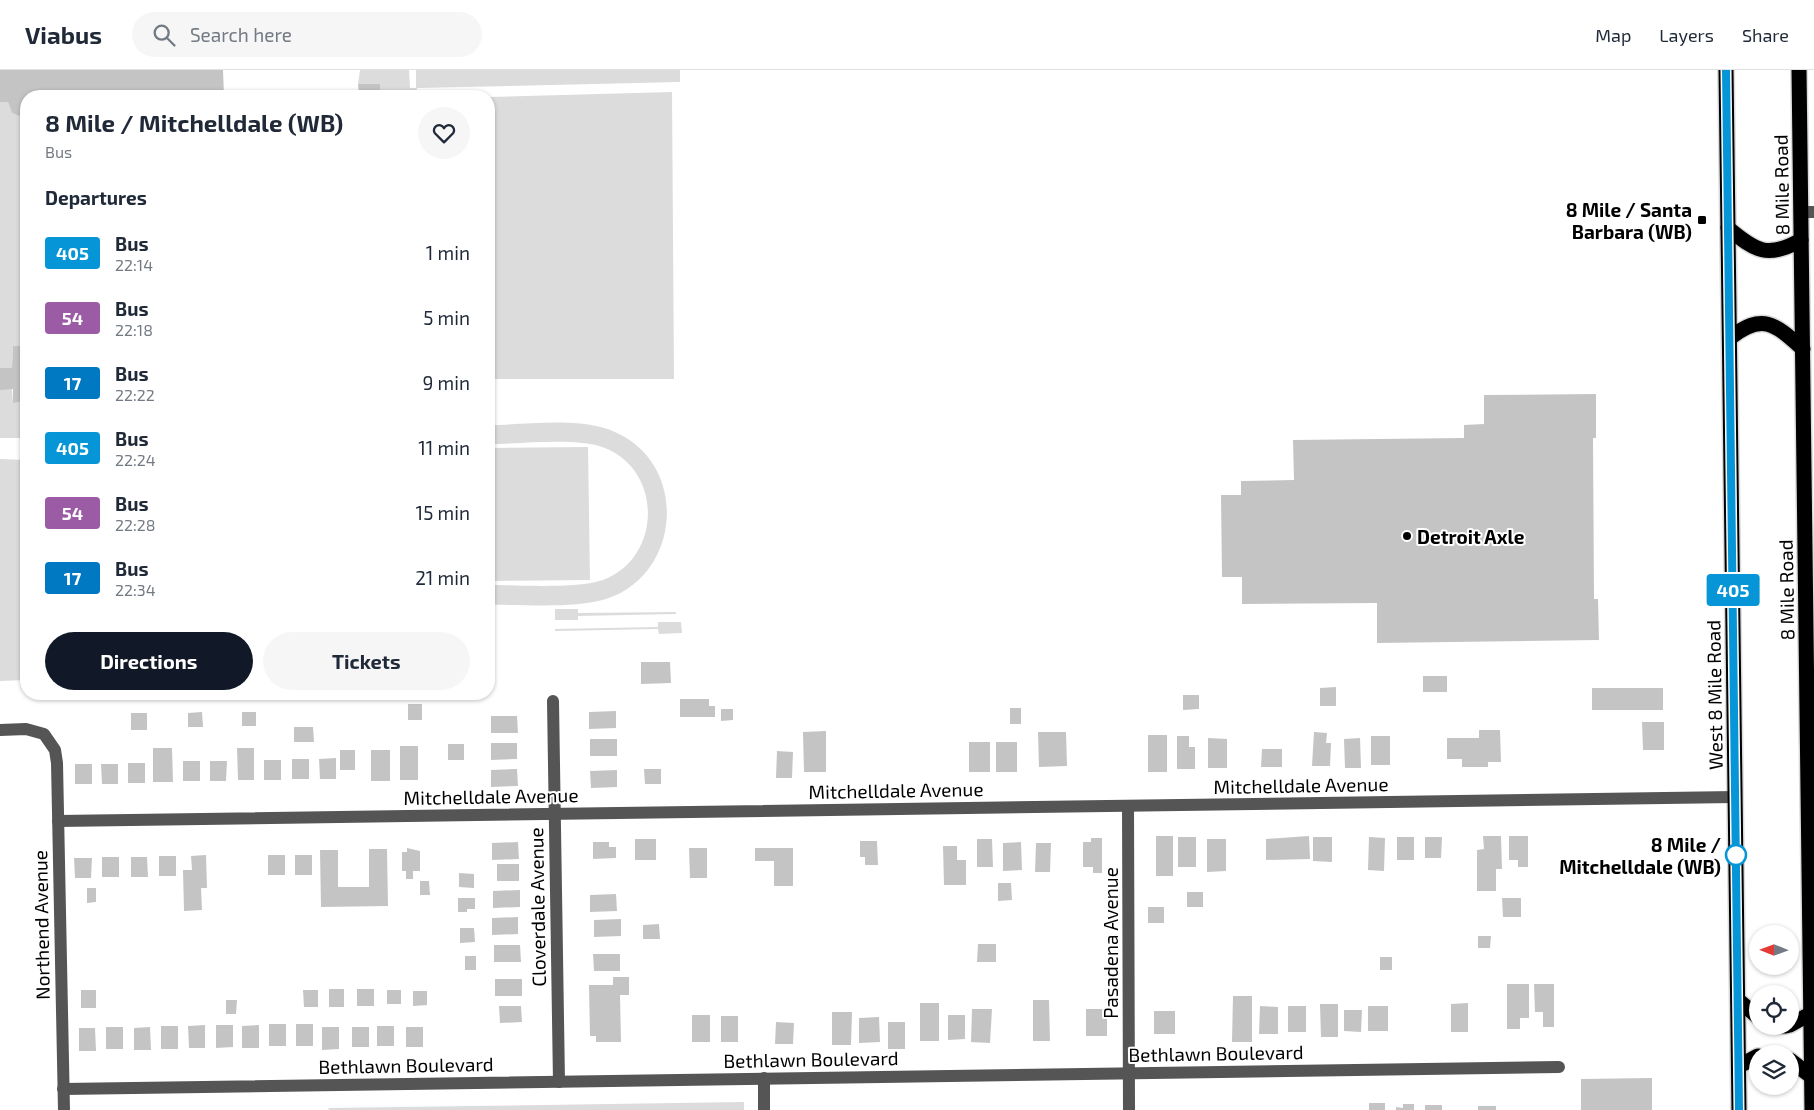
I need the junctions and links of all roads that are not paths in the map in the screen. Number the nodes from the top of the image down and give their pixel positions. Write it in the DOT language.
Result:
graph roads {
  1 [pos="1726,70"];
  2 [pos="1799,70"];
  3 [pos="1808,212"];
  4 [pos="1728,228"];
  5 [pos="1801,240"];
  6 [pos="1730,338"];
  7 [pos="1803,349"];
  8 [pos="1809,509"];
  9 [pos="553,701"];
  10 [pos="0,730"];
  11 [pos="1811,773"];
  12 [pos="1735,796"];
  13 [pos="1128,806"];
  14 [pos="554,814"];
  15 [pos="58,821"];
  16 [pos="1812,996"];
  17 [pos="1738,1000"];
  18 [pos="1749,1009"];
  19 [pos="1810,1014"];
  20 [pos="1799,1020"];
  21 [pos="1749,1060"];
  22 [pos="1738,1066"];
  23 [pos="1799,1067"];
  24 [pos="1559,1068"];
  25 [pos="1129,1073"];
  26 [pos="1812,1077"];
  27 [pos="764,1078"];
  28 [pos="559,1082"];
  29 [pos="64,1089"];
  30 [pos="64,1110"];
  31 [pos="764,1110"];
  32 [pos="1129,1110"];
  33 [pos="1739,1110"];
  34 [pos="1812,1110"];
  1 -- 4 [label="highway, West 8 Mile Road"];
  2 -- 3 [label="highway, 8 Mile Road"];
  3 -- 5 [label="highway, 8 Mile Road"];
  4 -- 5 [label="highway"];
  4 -- 6 [label="highway, West 8 Mile Road"];
  5 -- 7 [label="highway, 8 Mile Road"];
  6 -- 7 [label="highway"];
  6 -- 12 [label="highway, West 8 Mile Road"];
  7 -- 8 [label="highway, 8 Mile Road"];
  8 -- 11 [label="highway, 8 Mile Road"];
  9 -- 14 [label="street, Cloverdale Avenue"];
  10 -- 15 [label="street, Northend Avenue"];
  11 -- 16 [label="highway, 8 Mile Road"];
  12 -- 13 [label="street, Mitchelldale Avenue"];
  12 -- 17 [label="highway, West 8 Mile Road"];
  13 -- 14 [label="street, Mitchelldale Avenue"];
  13 -- 25 [label="street, Pasadena Avenue"];
  14 -- 15 [label="street, Mitchelldale Avenue"];
  14 -- 28 [label="street, Cloverdale Avenue"];
  15 -- 29 [label="street, Northend Avenue"];
  16 -- 19 [label="highway, 8 Mile Road"];
  17 -- 18 [label="highway"];
  17 -- 22 [label="highway, West 8 Mile Road"];
  19 -- 20 [label="highway"];
  19 -- 26 [label="highway, 8 Mile Road"];
  21 -- 22 [label="highway"];
  22 -- 33 [label="highway, West 8 Mile Road"];
  23 -- 26 [label="highway"];
  24 -- 25 [label="street, Bethlawn Boulevard"];
  25 -- 27 [label="street, Bethlawn Boulevard"];
  25 -- 32 [label="street, Pasadena Avenue"];
  26 -- 34 [label="highway, 8 Mile Road"];
  27 -- 28 [label="street, Bethlawn Boulevard"];
  27 -- 31 [label="street"];
  28 -- 29 [label="street, Bethlawn Boulevard"];
  29 -- 30 [label="street, Northend Avenue"];
}
